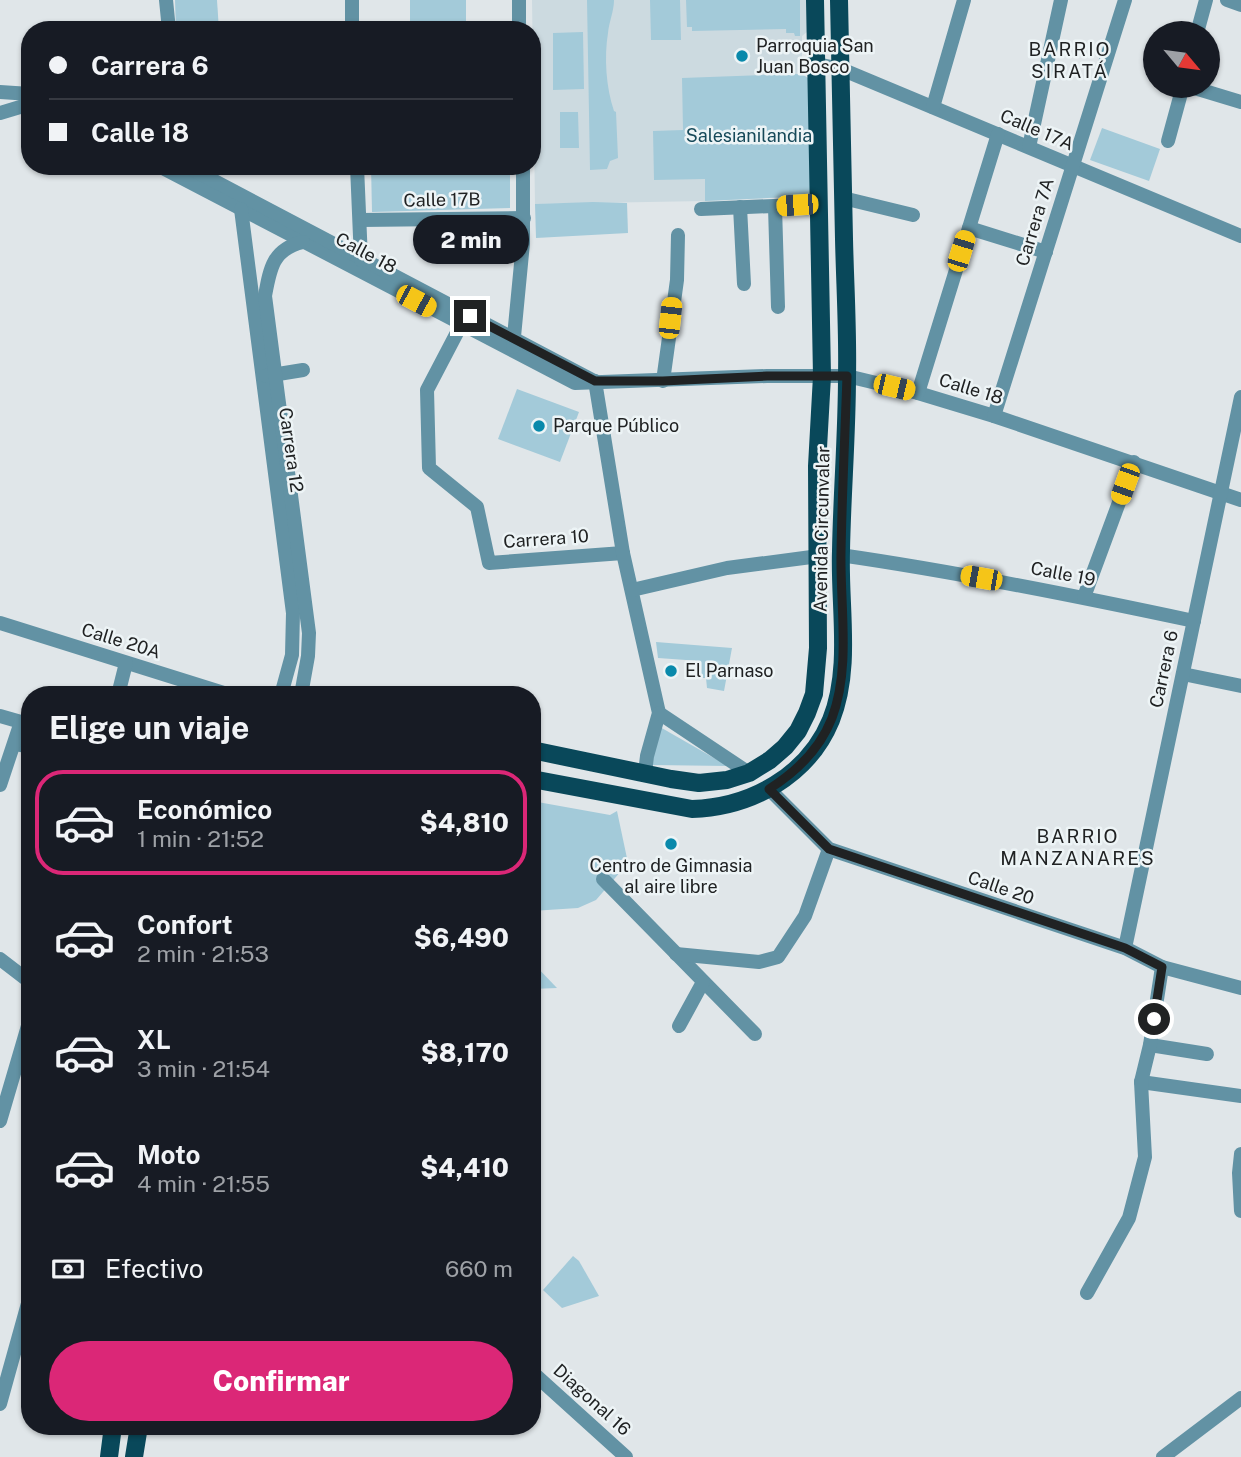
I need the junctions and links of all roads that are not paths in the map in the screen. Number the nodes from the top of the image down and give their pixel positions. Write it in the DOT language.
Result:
graph roads {
  1 [pos="165,0"];
  2 [pos="352,0"];
  3 [pos="519,0"];
  4 [pos="815,0"];
  5 [pos="839,0"];
  6 [pos="964,0"];
  7 [pos="1061,0"];
  8 [pos="1125,0"];
  9 [pos="1206,0"];
  10 [pos="1227,0"];
  11 [pos="1241,5"];
  12 [pos="168,21"];
  13 [pos="352,21"];
  14 [pos="519,21"];
  15 [pos="1200,21"];
  16 [pos="817,64"];
  17 [pos="841,69"];
  18 [pos="1220,96"];
  19 [pos="1179,98"];
  20 [pos="1241,102"];
  21 [pos="21,107"];
  22 [pos="933,107"];
  23 [pos="0,113"];
  24 [pos="998,134"];
  25 [pos="1168,141"];
  26 [pos="1029,147"];
  27 [pos="1073,166"];
  28 [pos="176,175"];
  29 [pos="203,175"];
  30 [pos="358,175"];
  31 [pos="523,175"];
  32 [pos="843,198"];
  33 [pos="819,204"];
  34 [pos="740,207"];
  35 [pos="775,207"];
  36 [pos="241,209"];
  37 [pos="701,209"];
  38 [pos="913,215"];
  39 [pos="524,218"];
  40 [pos="360,220"];
  41 [pos="969,228"];
  42 [pos="678,235"];
  43 [pos="1241,236"];
  44 [pos="303,242"];
  45 [pos="1046,252"];
  46 [pos="361,260"];
  47 [pos="744,284"];
  48 [pos="778,307"];
  49 [pos="461,325"];
  50 [pos="513,345"];
  51 [pos="303,370"];
  52 [pos="268,375"];
  53 [pos="822,376"];
  54 [pos="847,376"];
  55 [pos="595,381"];
  56 [pos="663,381"];
  57 [pos="918,393"];
  58 [pos="1241,397"];
  59 [pos="994,416"];
  60 [pos="1134,462"];
  61 [pos="1221,492"];
  62 [pos="1241,500"];
  63 [pos="624,553"];
  64 [pos="841,555"];
  65 [pos="819,556"];
  66 [pos="632,590"];
  67 [pos="1084,597"];
  68 [pos="1194,621"];
  69 [pos="0,623"];
  70 [pos="309,633"];
  71 [pos="294,634"];
  72 [pos="126,663"];
  73 [pos="1183,674"];
  74 [pos="120,686"];
  75 [pos="201,686"];
  76 [pos="283,686"];
  77 [pos="302,686"];
  78 [pos="1241,686"];
  79 [pos="659,713"];
  80 [pos="0,716"];
  81 [pos="21,722"];
  82 [pos="21,749"];
  83 [pos="541,752"];
  84 [pos="645,773"];
  85 [pos="749,773"];
  86 [pos="541,781"];
  87 [pos="0,785"];
  88 [pos="769,789"];
  89 [pos="641,800"];
  90 [pos="829,849"];
  91 [pos="603,879"];
  92 [pos="1125,948"];
  93 [pos="676,954"];
  94 [pos="0,959"];
  95 [pos="1162,967"];
  96 [pos="21,975"];
  97 [pos="703,982"];
  98 [pos="1241,988"];
  99 [pos="679,1026"];
  100 [pos="755,1034"];
  101 [pos="1150,1045"];
  102 [pos="21,1050"];
  103 [pos="1207,1054"];
  104 [pos="1141,1082"];
  105 [pos="1241,1096"];
  106 [pos="0,1121"];
  107 [pos="1241,1154"];
  108 [pos="1241,1211"];
  109 [pos="1087,1293"];
  110 [pos="21,1328"];
  111 [pos="541,1380"];
  112 [pos="1241,1398"];
  113 [pos="0,1404"];
  114 [pos="112,1435"];
  115 [pos="138,1435"];
  116 [pos="109,1457"];
  117 [pos="134,1457"];
  118 [pos="626,1457"];
  119 [pos="1163,1457"];
  1 -- 12 [label="street"];
  2 -- 13 [label="street"];
  3 -- 14 [label="street"];
  4 -- 16 [label="main road, Avenida Circunvalar"];
  5 -- 17 [label="main road, Avenida Circunvalar"];
  6 -- 22 [label="street"];
  7 -- 26 [label="street"];
  8 -- 27 [label="street, Carrera 7A"];
  9 -- 15 [label="street"];
  10 -- 11 [label="street"];
  16 -- 17 [label="street, Calle 17A"];
  16 -- 33 [label="main road, Avenida Circunvalar"];
  17 -- 22 [label="street, Calle 17A"];
  17 -- 32 [label="main road, Avenida Circunvalar"];
  18 -- 20 [label="street"];
  19 -- 25 [label="street"];
  21 -- 23 [label="street"];
  22 -- 24 [label="street, Calle 17A"];
  24 -- 26 [label="street, Calle 17A"];
  24 -- 41 [label="street"];
  26 -- 27 [label="street, Calle 17A"];
  27 -- 43 [label="street, Calle 17A"];
  27 -- 45 [label="street, Carrera 7A"];
  28 -- 36 [label="street, Calle 18"];
  29 -- 46 [label="street, Calle 18"];
  30 -- 40 [label="street"];
  31 -- 39 [label="street"];
  32 -- 38 [label="street"];
  32 -- 54 [label="main road, Avenida Circunvalar"];
  33 -- 35 [label="street"];
  33 -- 53 [label="main road, Avenida Circunvalar"];
  34 -- 35 [label="street"];
  34 -- 37 [label="street"];
  34 -- 47 [label="street"];
  35 -- 48 [label="street"];
  36 -- 44 [label="street, Calle 18"];
  36 -- 52 [label="street, Carrera 12"];
  39 -- 40 [label="street, Calle 17B"];
  39 -- 50 [label="street"];
  40 -- 46 [label="street"];
  41 -- 45 [label="street"];
  41 -- 57 [label="street"];
  42 -- 56 [label="street"];
  44 -- 49 [label="street, Calle 18"];
  44 -- 52 [label="street, Carrera 12"];
  45 -- 59 [label="street, Carrera 7A"];
  46 -- 50 [label="street, Calle 18"];
  49 -- 50 [label="street, Calle 18"];
  49 -- 63 [label="street, Carrera 10"];
  50 -- 55 [label="street, Calle 18"];
  51 -- 52 [label="street"];
  52 -- 70 [label="street, Carrera 12"];
  52 -- 71 [label="street, Carrera 12"];
  53 -- 54 [label="street, Calle 18"];
  53 -- 56 [label="street, Calle 18"];
  53 -- 65 [label="main road, Avenida Circunvalar"];
  54 -- 57 [label="street, Calle 18"];
  54 -- 64 [label="main road, Avenida Circunvalar"];
  55 -- 56 [label="street, Calle 18"];
  55 -- 63 [label="street"];
  57 -- 59 [label="street, Calle 18"];
  58 -- 61 [label="street, Carrera 6"];
  59 -- 60 [label="street, Calle 18"];
  60 -- 61 [label="street, Calle 18"];
  60 -- 67 [label="street"];
  61 -- 62 [label="street, Calle 18"];
  61 -- 68 [label="street, Carrera 6"];
  63 -- 66 [label="street"];
  64 -- 67 [label="street, Calle 19"];
  64 -- 88 [label="main road, Avenida Circunvalar"];
  65 -- 66 [label="street"];
  65 -- 85 [label="main road, Avenida Circunvalar"];
  66 -- 79 [label="street"];
  67 -- 68 [label="street, Calle 19"];
  68 -- 73 [label="street, Carrera 6"];
  69 -- 72 [label="street, Calle 20A"];
  70 -- 71 [label="street"];
  70 -- 77 [label="street, Carrera 12"];
  71 -- 76 [label="street, Carrera 12"];
  72 -- 74 [label="street"];
  72 -- 75 [label="street, Calle 20A"];
  73 -- 78 [label="street"];
  73 -- 92 [label="street, Carrera 6"];
  79 -- 84 [label="street"];
  79 -- 85 [label="street"];
  80 -- 81 [label="street"];
  82 -- 87 [label="street"];
  83 -- 84 [label="main road, Avenida Circunvalar"];
  84 -- 85 [label="main road, Avenida Circunvalar"];
  84 -- 89 [label="main road"];
  86 -- 89 [label="main road, Avenida Circunvalar"];
  88 -- 89 [label="main road, Avenida Circunvalar"];
  88 -- 90 [label="street, Calle 20"];
  90 -- 92 [label="street, Calle 20"];
  90 -- 93 [label="street"];
  91 -- 93 [label="street"];
  92 -- 95 [label="street, Calle 20"];
  93 -- 97 [label="street"];
  94 -- 96 [label="street"];
  95 -- 98 [label="street, Calle 20"];
  95 -- 101 [label="street"];
  97 -- 99 [label="street"];
  97 -- 100 [label="street"];
  101 -- 103 [label="street"];
  101 -- 104 [label="street"];
  102 -- 106 [label="street"];
  104 -- 105 [label="street"];
  104 -- 109 [label="street"];
  107 -- 108 [label="street"];
  110 -- 113 [label="street"];
  111 -- 118 [label="street, Diagonal 16"];
  112 -- 119 [label="street"];
  114 -- 116 [label="main road"];
  115 -- 117 [label="main road"];
}
